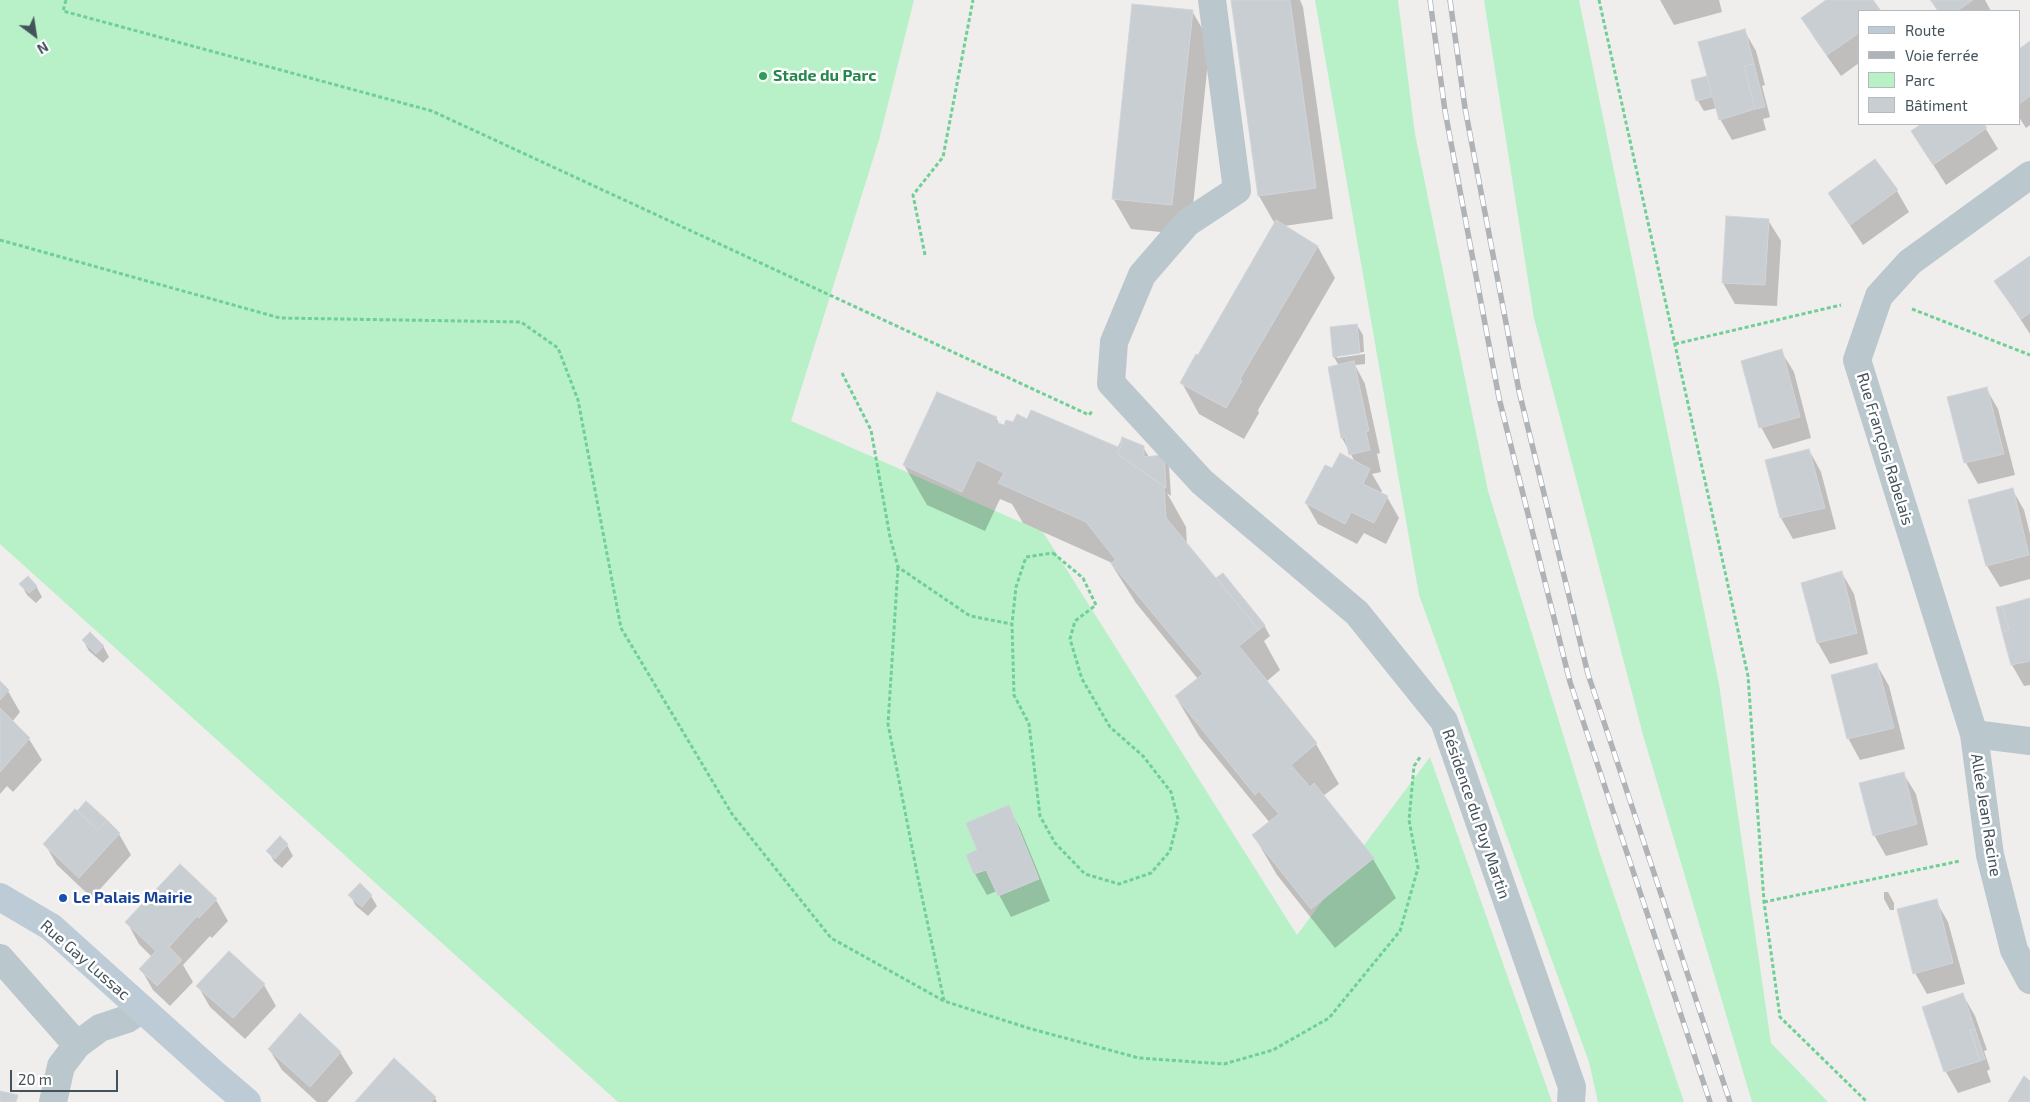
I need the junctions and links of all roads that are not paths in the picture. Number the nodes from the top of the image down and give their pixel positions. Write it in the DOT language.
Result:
graph roads {
  1 [pos="1212,0"];
  2 [pos="2030,175"];
  3 [pos="1974,734"];
  4 [pos="2030,741"];
  5 [pos="0,897"];
  6 [pos="0,958"];
  7 [pos="2030,980"];
  8 [pos="142,1009"];
  9 [pos="77,1045"];
  10 [pos="53,1102"];
  11 [pos="247,1102"];
  12 [pos="1571,1102"];
  1 -- 12 [label="street, Résidence du Puy Martin"];
  2 -- 3 [label="street, Rue François Rabelais"];
  3 -- 4 [label="street"];
  3 -- 7 [label="street, Allée Jean Racine"];
  5 -- 8 [label="street, Rue Gay Lussac"];
  6 -- 9 [label="street"];
  8 -- 9 [label="street"];
  8 -- 11 [label="street, Rue Gay Lussac"];
  9 -- 10 [label="street"];
}
